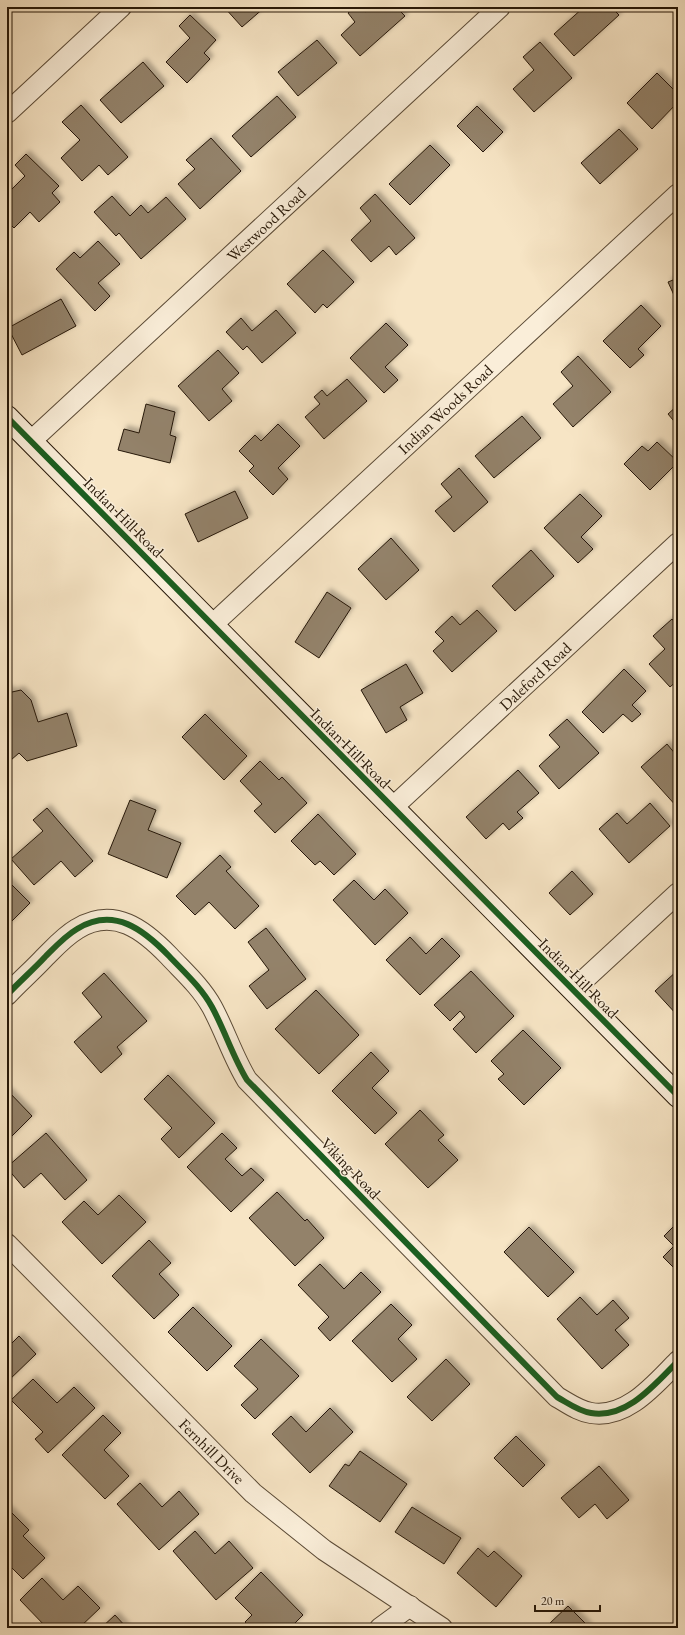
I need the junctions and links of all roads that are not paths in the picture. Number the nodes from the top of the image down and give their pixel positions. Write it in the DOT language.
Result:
graph roads {
  1 [pos="121,7"];
  2 [pos="500,7"];
  3 [pos="7,113"];
  4 [pos="678,194"];
  5 [pos="7,417"];
  6 [pos="31,441"];
  7 [pos="678,543"];
  8 [pos="212,624"];
  9 [pos="392,808"];
  10 [pos="678,893"];
  11 [pos="573,990"];
  12 [pos="7,995"];
  13 [pos="678,1096"];
  14 [pos="7,1244"];
  15 [pos="678,1361"];
  16 [pos="410,1606"];
  17 [pos="380,1628"];
  18 [pos="442,1628"];
  1 -- 3 [label="street"];
  2 -- 6 [label="street, Westwood Road"];
  4 -- 8 [label="street, Indian Woods Road"];
  5 -- 6 [label="street, Indian Hill Road"];
  6 -- 8 [label="street, Indian Hill Road"];
  7 -- 9 [label="street, Daleford Road"];
  8 -- 9 [label="street, Indian Hill Road"];
  9 -- 11 [label="street, Indian Hill Road"];
  10 -- 11 [label="street"];
  11 -- 13 [label="street, Indian Hill Road"];
  12 -- 15 [label="street, Viking Road"];
  14 -- 16 [label="street, Fernhill Drive"];
  16 -- 17 [label="street"];
  16 -- 18 [label="street, Fernhill Drive"];
}
